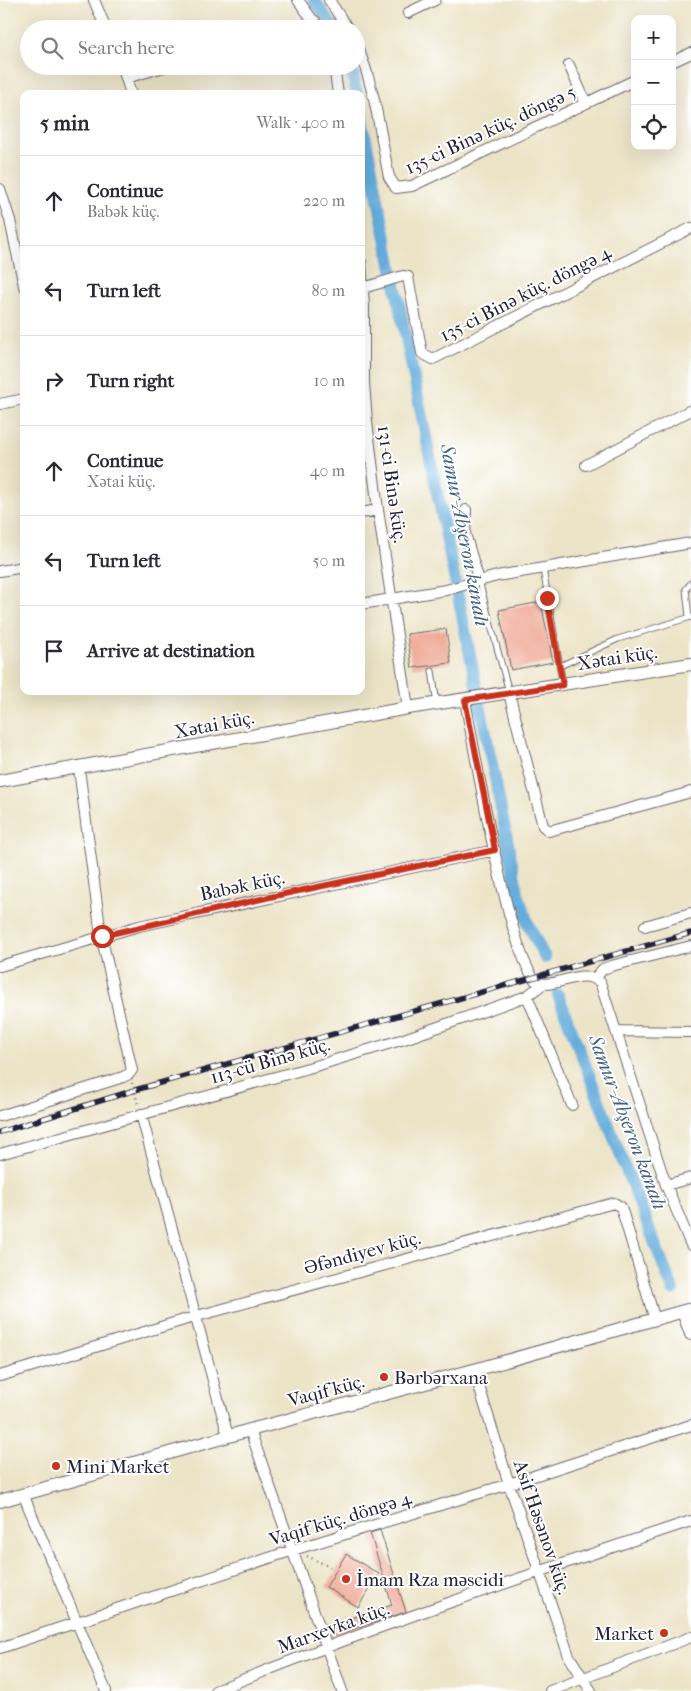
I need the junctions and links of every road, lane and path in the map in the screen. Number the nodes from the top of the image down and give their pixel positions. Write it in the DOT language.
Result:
graph roads {
  1 [pos="94,0"];
  2 [pos="298,0"];
  3 [pos="329,0"];
  4 [pos="434,0"];
  5 [pos="408,14"];
  6 [pos="102,20"];
  7 [pos="313,20"];
  8 [pos="342,20"];
  9 [pos="691,53"];
  10 [pos="676,59"];
  11 [pos="569,65"];
  12 [pos="365,68"];
  13 [pos="125,75"];
  14 [pos="136,75"];
  15 [pos="335,75"];
  16 [pos="126,78"];
  17 [pos="631,82"];
  18 [pos="130,90"];
  19 [pos="337,90"];
  20 [pos="586,103"];
  21 [pos="0,189"];
  22 [pos="691,228"];
  23 [pos="20,267"];
  24 [pos="365,288"];
  25 [pos="365,392"];
  26 [pos="20,400"];
  27 [pos="0,404"];
  28 [pos="691,410"];
  29 [pos="586,465"];
  30 [pos="378,510"];
  31 [pos="466,510"];
  32 [pos="365,512"];
  33 [pos="691,543"];
  34 [pos="20,568"];
  35 [pos="543,569"];
  36 [pos="0,571"];
  37 [pos="480,581"];
  38 [pos="691,583"];
  39 [pos="393,599"];
  40 [pos="365,603"];
  41 [pos="690,617"];
  42 [pos="691,664"];
  43 [pos="560,666"];
  44 [pos="432,671"];
  45 [pos="563,685"];
  46 [pos="509,693"];
  47 [pos="465,700"];
  48 [pos="437,704"];
  49 [pos="408,708"];
  50 [pos="78,769"];
  51 [pos="0,781"];
  52 [pos="691,792"];
  53 [pos="495,850"];
  54 [pos="691,913"];
  55 [pos="645,926"];
  56 [pos="102,936"];
  57 [pos="691,946"];
  58 [pos="0,966"];
  59 [pos="595,978"];
  60 [pos="543,984"];
  61 [pos="528,996"];
  62 [pos="617,1031"];
  63 [pos="691,1032"];
  64 [pos="131,1070"];
  65 [pos="572,1105"];
  66 [pos="141,1114"];
  67 [pos="0,1116"];
  68 [pos="0,1154"];
  69 [pos="691,1178"];
  70 [pos="666,1185"];
  71 [pos="691,1245"];
  72 [pos="687,1311"];
  73 [pos="197,1316"];
  74 [pos="655,1320"];
  75 [pos="691,1334"];
  76 [pos="474,1370"];
  77 [pos="0,1376"];
  78 [pos="691,1425"];
  79 [pos="250,1430"];
  80 [pos="228,1436"];
  81 [pos="509,1484"];
  82 [pos="23,1494"];
  83 [pos="0,1501"];
  84 [pos="691,1521"];
  85 [pos="293,1550"];
  86 [pos="330,1568"];
  87 [pos="540,1571"];
  88 [pos="78,1623"];
  89 [pos="691,1637"];
  90 [pos="0,1648"];
  91 [pos="327,1648"];
  92 [pos="582,1679"];
  93 [pos="106,1691"];
  94 [pos="215,1691"];
  95 [pos="342,1691"];
  96 [pos="550,1691"];
  97 [pos="591,1691"];
  1 -- 6 [label="street"];
  2 -- 7 [label="street"];
  3 -- 8 [label="street"];
  4 -- 5 [label="street"];
  9 -- 10 [label="street"];
  11 -- 20 [label="street"];
  12 -- 20 [label="street, 135-ci Binə küç. döngə 5"];
  13 -- 16 [label="street"];
  14 -- 16 [label="street"];
  15 -- 19 [label="street"];
  16 -- 18 [label="street"];
  17 -- 20 [label="street, 135-ci Binə küç. döngə 5"];
  21 -- 23 [label="street"];
  22 -- 24 [label="street, 135-ci Binə küç. döngə 4"];
  25 -- 30 [label="street, 131-ci Binə küç."];
  26 -- 27 [label="street"];
  28 -- 29 [label="street"];
  30 -- 32 [label="street"];
  30 -- 39 [label="street, 131-ci Binə küç."];
  31 -- 37 [label="street"];
  33 -- 35 [label="street"];
  34 -- 36 [label="street"];
  35 -- 37 [label="street"];
  35 -- 43 [label="lane"];
  37 -- 39 [label="street"];
  37 -- 46 [label="lane"];
  38 -- 41 [label="lane"];
  39 -- 40 [label="street"];
  39 -- 49 [label="street, 131-ci Binə küç."];
  41 -- 43 [label="lane"];
  42 -- 45 [label="street, Xətai küç."];
  43 -- 45 [label="lane"];
  44 -- 48 [label="lane"];
  45 -- 46 [label="street, Xətai küç."];
  46 -- 47 [label="street, Xətai küç."];
  46 -- 52 [label="street"];
  47 -- 48 [label="street, Xətai küç."];
  47 -- 53 [label="street"];
  48 -- 49 [label="street, Xətai küç."];
  49 -- 50 [label="street, Xətai küç."];
  50 -- 51 [label="street, Xətai küç."];
  50 -- 56 [label="street"];
  53 -- 56 [label="street, Babək küç."];
  53 -- 60 [label="street"];
  54 -- 55 [label="street"];
  56 -- 58 [label="street, Babək küç."];
  56 -- 64 [label="street"];
  57 -- 59 [label="street"];
  59 -- 60 [label="street"];
  59 -- 62 [label="street"];
  60 -- 61 [label="street, 113-cü Binə küç."];
  61 -- 65 [label="street"];
  61 -- 66 [label="street, 113-cü Binə küç."];
  62 -- 63 [label="street"];
  62 -- 70 [label="street"];
  64 -- 66 [label="path"];
  64 -- 67 [label="street"];
  66 -- 68 [label="street, 113-cü Binə küç."];
  66 -- 73 [label="street"];
  69 -- 70 [label="street"];
  70 -- 71 [label="street"];
  72 -- 74 [label="street, Vaqif küç."];
  72 -- 75 [label="street"];
  73 -- 74 [label="street, Əfəndiyev küç."];
  73 -- 77 [label="street, Əfəndiyev küç."];
  73 -- 80 [label="street"];
  74 -- 76 [label="street, Vaqif küç."];
  76 -- 79 [label="street, Vaqif küç."];
  76 -- 81 [label="street, Asif Həsənov küç."];
  78 -- 81 [label="street, Vaqif küç. döngə 4"];
  79 -- 80 [label="street, Vaqif küç."];
  79 -- 85 [label="street"];
  80 -- 82 [label="street, Vaqif küç."];
  81 -- 85 [label="street, Vaqif küç. döngə 4"];
  81 -- 87 [label="street, Asif Həsənov küç."];
  82 -- 83 [label="street, Vaqif küç."];
  82 -- 88 [label="street"];
  84 -- 87 [label="street, Marxevka küç."];
  85 -- 86 [label="path"];
  85 -- 88 [label="street, Vaqif küç. döngə 4"];
  85 -- 91 [label="street"];
  87 -- 91 [label="street, Marxevka küç."];
  87 -- 92 [label="street, Asif Həsənov küç."];
  88 -- 90 [label="street, Vaqif küç. döngə 4"];
  88 -- 93 [label="street"];
  89 -- 92 [label="street"];
  91 -- 94 [label="street, Marxevka küç."];
  91 -- 95 [label="street"];
  92 -- 96 [label="street"];
  92 -- 97 [label="street, Asif Həsənov küç."];
}
